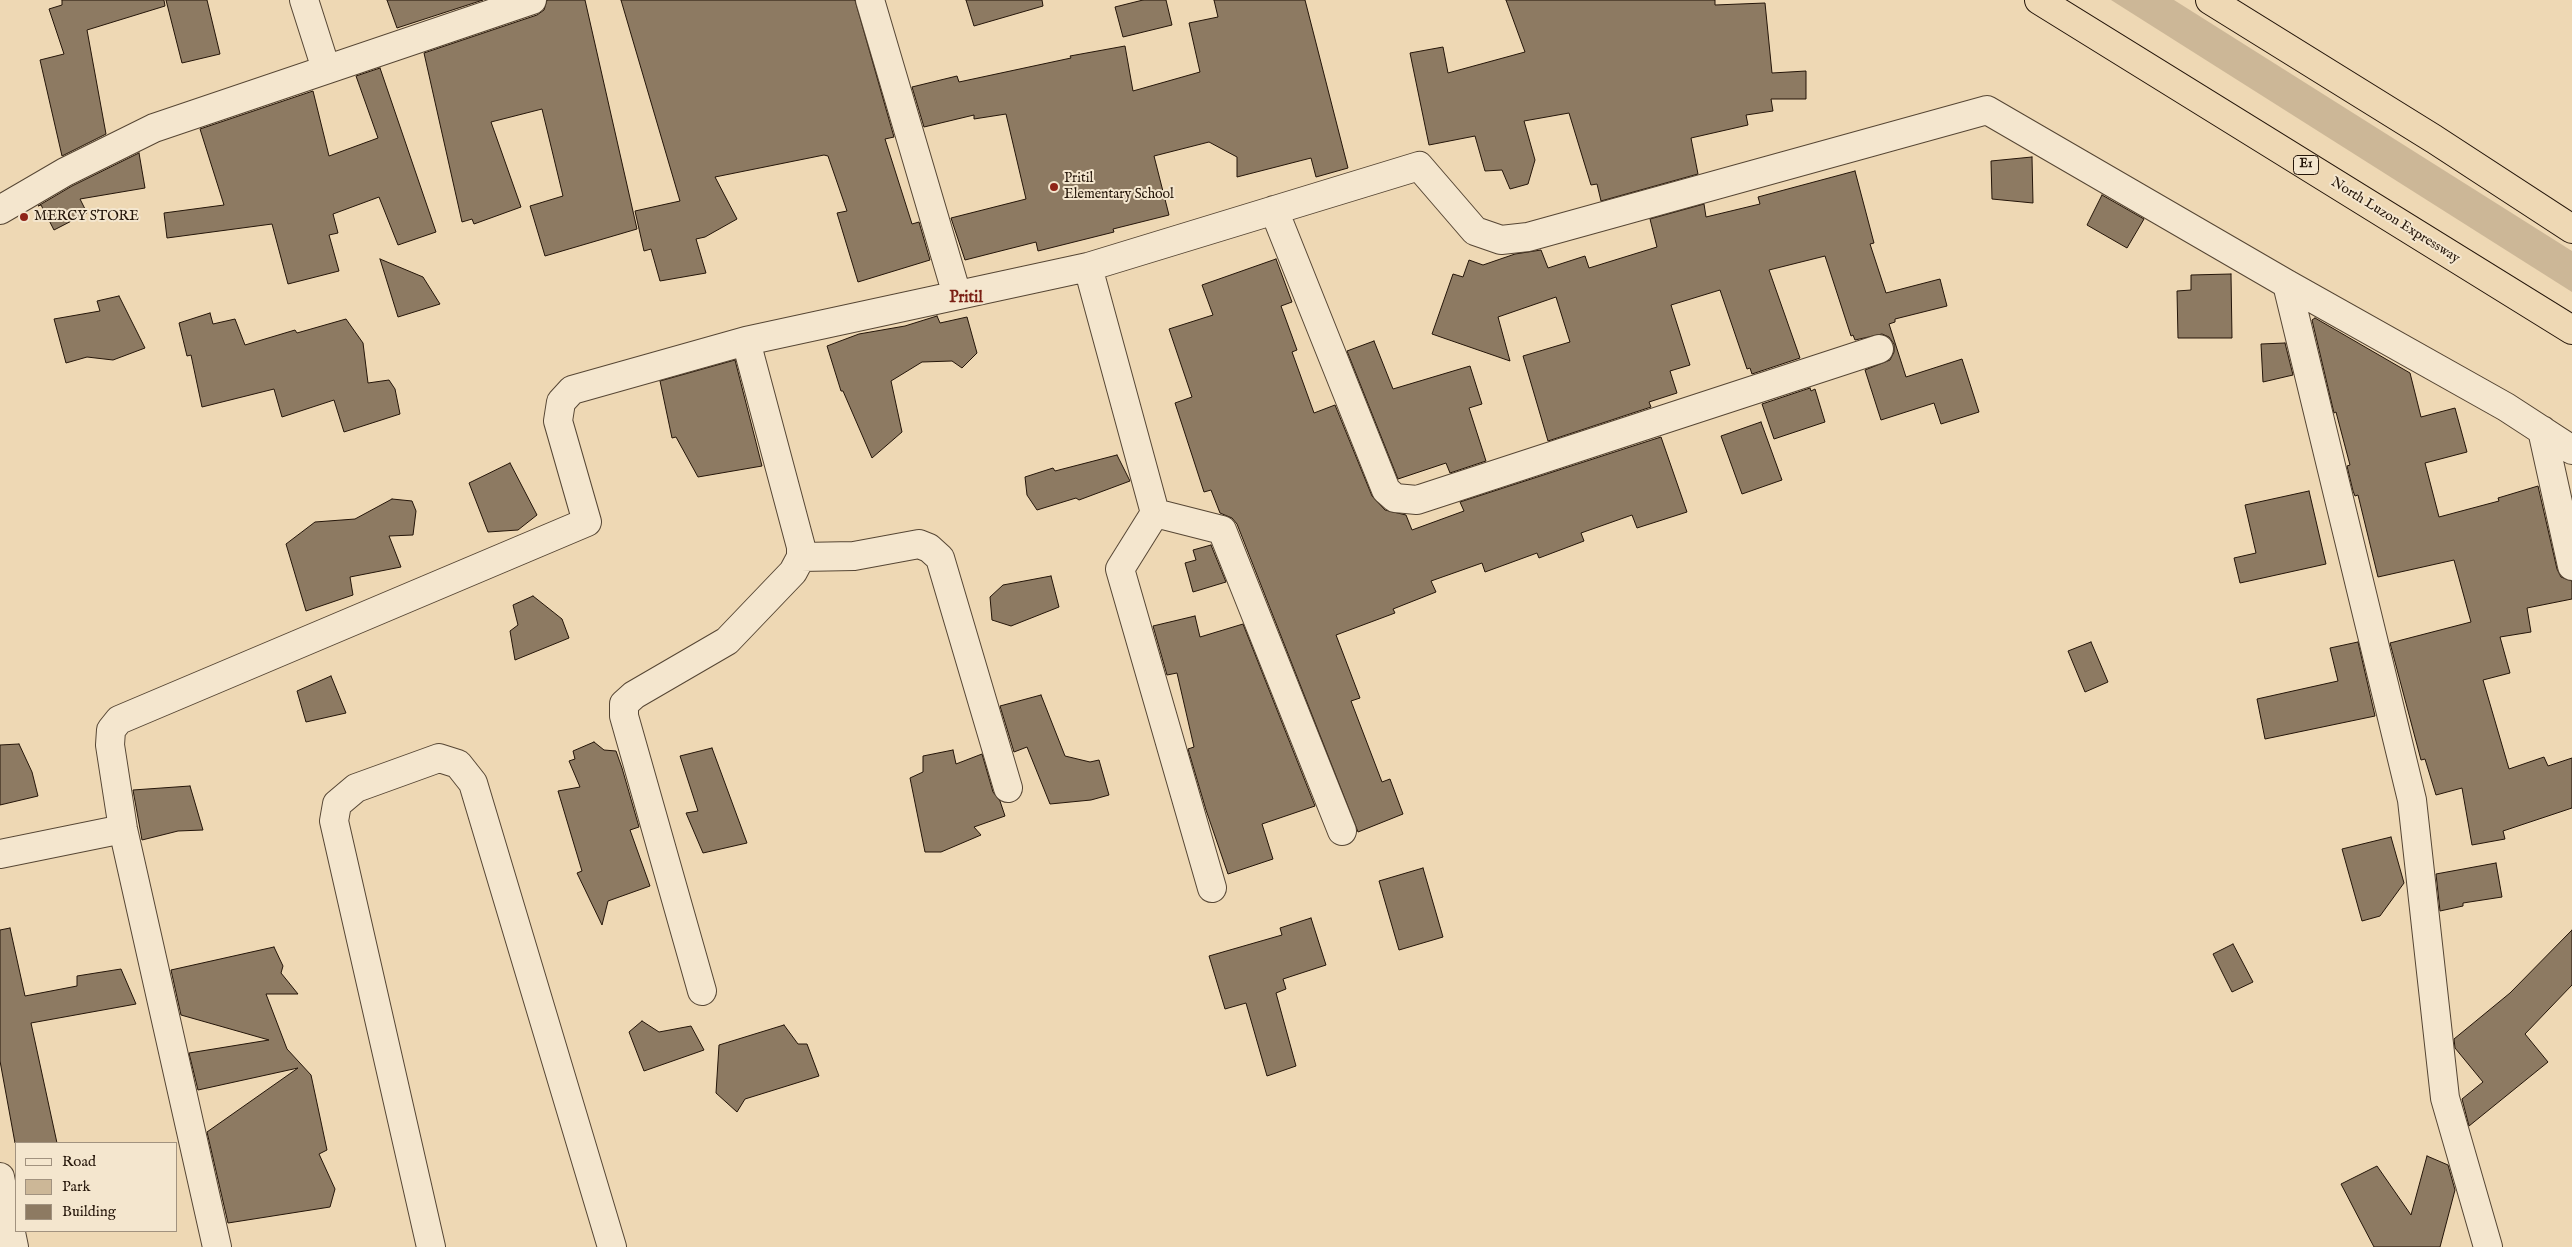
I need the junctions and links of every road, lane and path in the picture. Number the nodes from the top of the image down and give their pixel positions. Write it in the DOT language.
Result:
graph roads {
  1 [pos="304,0"];
  2 [pos="532,0"];
  3 [pos="871,0"];
  4 [pos="2039,0"];
  5 [pos="2210,0"];
  6 [pos="326,69"];
  7 [pos="0,210"];
  8 [pos="1274,210"];
  9 [pos="2572,229"];
  10 [pos="1088,267"];
  11 [pos="2287,284"];
  12 [pos="957,295"];
  13 [pos="2572,330"];
  14 [pos="746,341"];
  15 [pos="1879,349"];
  16 [pos="2542,430"];
  17 [pos="2572,450"];
  18 [pos="1155,513"];
  19 [pos="801,557"];
  20 [pos="2572,566"];
  21 [pos="1008,788"];
  22 [pos="123,829"];
  23 [pos="1342,831"];
  24 [pos="0,854"];
  25 [pos="1212,888"];
  26 [pos="702,991"];
  27 [pos="0,1178"];
  28 [pos="4,1218"];
  29 [pos="14,1247"];
  30 [pos="217,1247"];
  31 [pos="431,1247"];
  32 [pos="612,1247"];
  33 [pos="2488,1247"];
  1 -- 6 [label="street"];
  2 -- 6 [label="street"];
  3 -- 12 [label="street"];
  4 -- 13 [label="highway, North Luzon Expressway / E1"];
  5 -- 9 [label="highway"];
  6 -- 7 [label="street"];
  8 -- 10 [label="street"];
  8 -- 11 [label="street"];
  8 -- 15 [label="street"];
  10 -- 12 [label="street"];
  10 -- 18 [label="street"];
  11 -- 16 [label="street"];
  11 -- 33 [label="street"];
  12 -- 14 [label="street"];
  14 -- 19 [label="street"];
  14 -- 22 [label="street"];
  16 -- 17 [label="street"];
  16 -- 20 [label="street"];
  18 -- 23 [label="street"];
  18 -- 25 [label="street"];
  19 -- 21 [label="street"];
  19 -- 26 [label="street"];
  22 -- 24 [label="street"];
  22 -- 30 [label="street"];
  27 -- 28 [label="street"];
  28 -- 29 [label="street"];
  31 -- 32 [label="street"];
}
